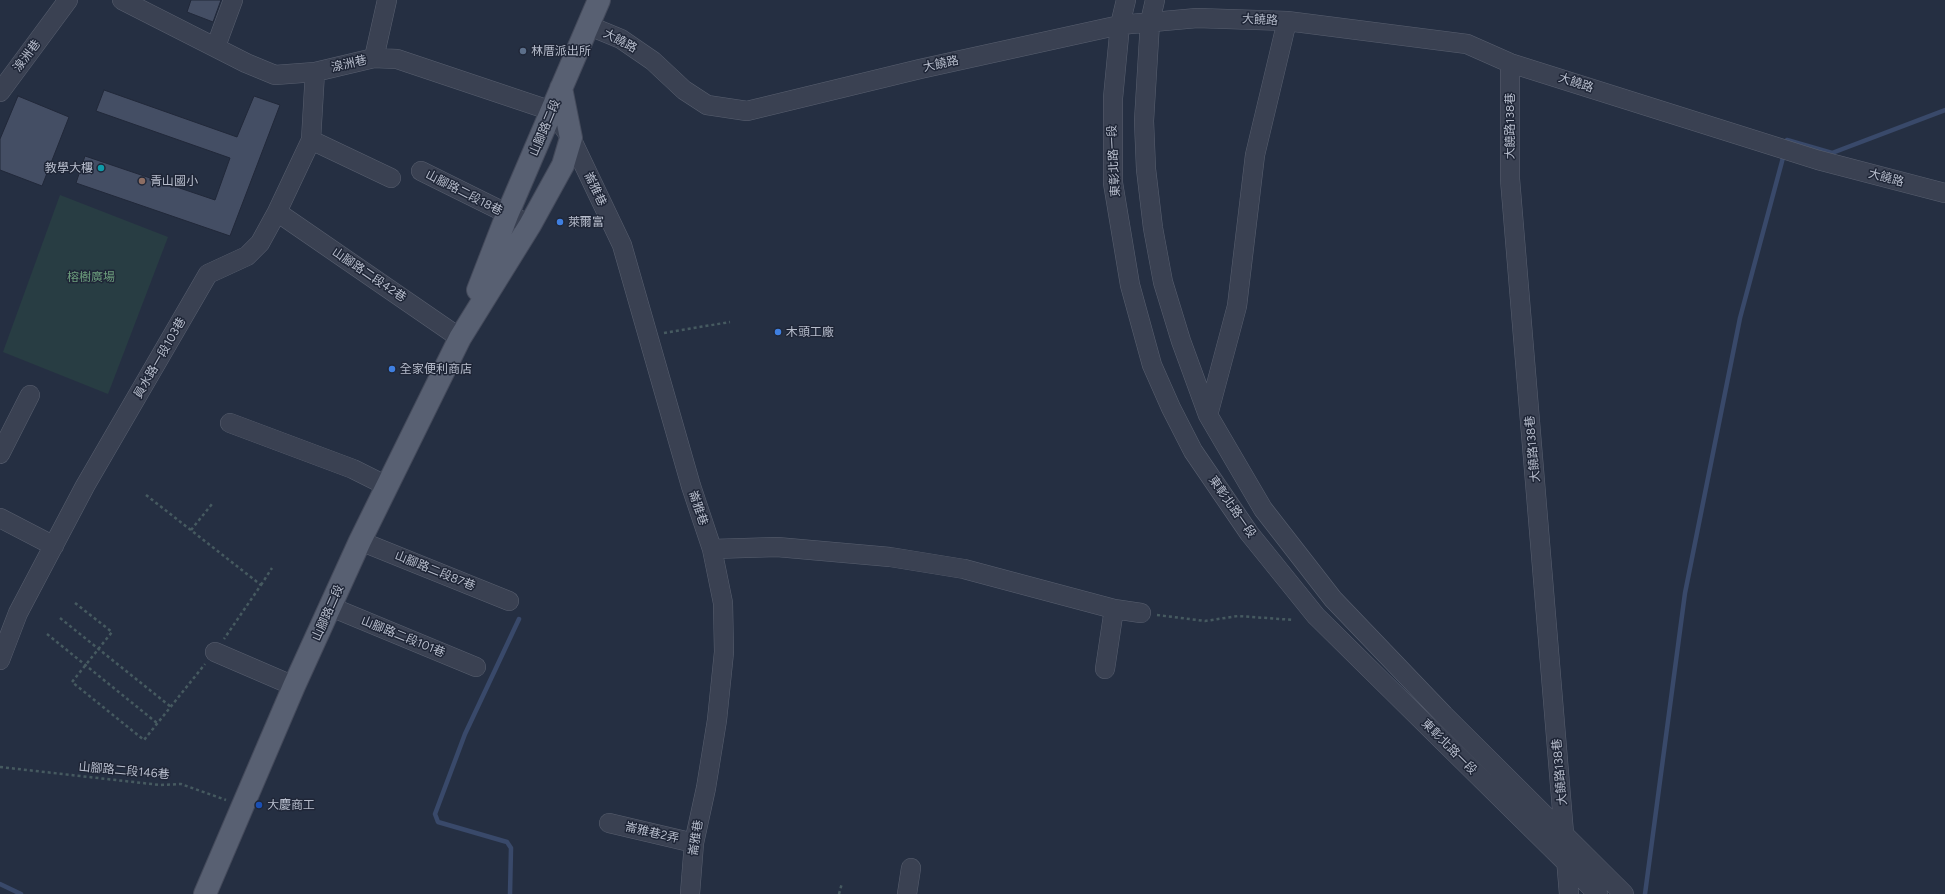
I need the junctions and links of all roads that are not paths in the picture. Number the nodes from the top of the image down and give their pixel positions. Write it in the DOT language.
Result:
graph roads {
  1 [pos="68,0"];
  2 [pos="122,0"];
  3 [pos="233,0"];
  4 [pos="387,0"];
  5 [pos="599,0"];
  6 [pos="1126,0"];
  7 [pos="1155,0"];
  8 [pos="1287,21"];
  9 [pos="1150,22"];
  10 [pos="587,25"];
  11 [pos="1120,25"];
  12 [pos="216,46"];
  13 [pos="374,58"];
  14 [pos="1510,62"];
  15 [pos="315,72"];
  16 [pos="562,88"];
  17 [pos="0,92"];
  18 [pos="552,111"];
  19 [pos="571,138"];
  20 [pos="311,140"];
  21 [pos="421,170"];
  22 [pos="391,178"];
  23 [pos="1945,193"];
  24 [pos="277,212"];
  25 [pos="507,215"];
  26 [pos="530,225"];
  27 [pos="460,338"];
  28 [pos="30,395"];
  29 [pos="1208,415"];
  30 [pos="230,423"];
  31 [pos="0,454"];
  32 [pos="387,486"];
  33 [pos="0,518"];
  34 [pos="360,541"];
  35 [pos="54,546"];
  36 [pos="712,549"];
  37 [pos="509,601"];
  38 [pos="331,607"];
  39 [pos="1114,609"];
  40 [pos="1141,613"];
  41 [pos="215,652"];
  42 [pos="0,660"];
  43 [pos="476,667"];
  44 [pos="1105,669"];
  45 [pos="294,686"];
  46 [pos="609,823"];
  47 [pos="1565,834"];
  48 [pos="694,843"];
  49 [pos="1566,862"];
  50 [pos="911,868"];
  51 [pos="205,894"];
  52 [pos="690,894"];
  53 [pos="906,894"];
  54 [pos="1569,894"];
  55 [pos="1598,894"];
  56 [pos="1624,894"];
  1 -- 17 [label="street, 湶洲巷"];
  2 -- 12 [label="street, 湶洲巷"];
  3 -- 12 [label="street"];
  4 -- 13 [label="street"];
  5 -- 10 [label="main road"];
  6 -- 11 [label="street, 東彰北路一段"];
  7 -- 9 [label="street, 東彰北路一段"];
  8 -- 9 [label="street, 大饒路"];
  8 -- 14 [label="street, 大饒路"];
  8 -- 29 [label="street"];
  9 -- 11 [label="street, 大饒路"];
  9 -- 29 [label="street, 東彰北路一段"];
  10 -- 11 [label="street, 大饒路"];
  10 -- 16 [label="main road"];
  11 -- 49 [label="street, 東彰北路一段"];
  12 -- 15 [label="street, 湶洲巷"];
  13 -- 15 [label="street, 湶洲巷"];
  13 -- 18 [label="street, 湶洲巷"];
  14 -- 23 [label="street, 大饒路"];
  14 -- 47 [label="street, 大饒路138巷"];
  15 -- 20 [label="street, 員水路一段103巷"];
  16 -- 18 [label="main road, 山腳路二段"];
  16 -- 19 [label="main road, 山腳路二段"];
  18 -- 19 [label="street"];
  18 -- 25 [label="main road, 山腳路二段"];
  19 -- 26 [label="main road, 山腳路二段"];
  19 -- 36 [label="street, 崙雅巷"];
  20 -- 22 [label="street"];
  20 -- 24 [label="street, 員水路一段103巷"];
  21 -- 25 [label="street, 山腳路二段18巷"];
  24 -- 27 [label="street, 山腳路二段42巷"];
  24 -- 35 [label="street, 員水路一段103巷"];
  25 -- 26 [label="street, 山腳路二段18巷"];
  25 -- 27 [label="main road, 山腳路二段"];
  26 -- 27 [label="main road, 山腳路二段"];
  27 -- 32 [label="main road, 山腳路二段"];
  28 -- 31 [label="street"];
  29 -- 47 [label="street, 東彰北路一段"];
  30 -- 32 [label="street"];
  32 -- 34 [label="main road, 山腳路二段"];
  33 -- 35 [label="street"];
  34 -- 37 [label="street, 山腳路二段87巷"];
  34 -- 38 [label="main road, 山腳路二段"];
  35 -- 42 [label="street, 員水路一段103巷"];
  36 -- 39 [label="street"];
  36 -- 48 [label="street, 崙雅巷"];
  38 -- 43 [label="street, 山腳路二段101巷"];
  38 -- 45 [label="main road, 山腳路二段"];
  39 -- 40 [label="street"];
  39 -- 44 [label="street"];
  41 -- 45 [label="street"];
  45 -- 51 [label="main road, 山腳路二段"];
  46 -- 48 [label="street, 崙雅巷2弄"];
  47 -- 49 [label="street, 大饒路138巷"];
  47 -- 56 [label="street, 東彰北路一段"];
  48 -- 52 [label="street, 崙雅巷"];
  49 -- 54 [label="street, 大饒路138巷"];
  49 -- 55 [label="street, 東彰北路一段"];
  50 -- 53 [label="street"];
}
